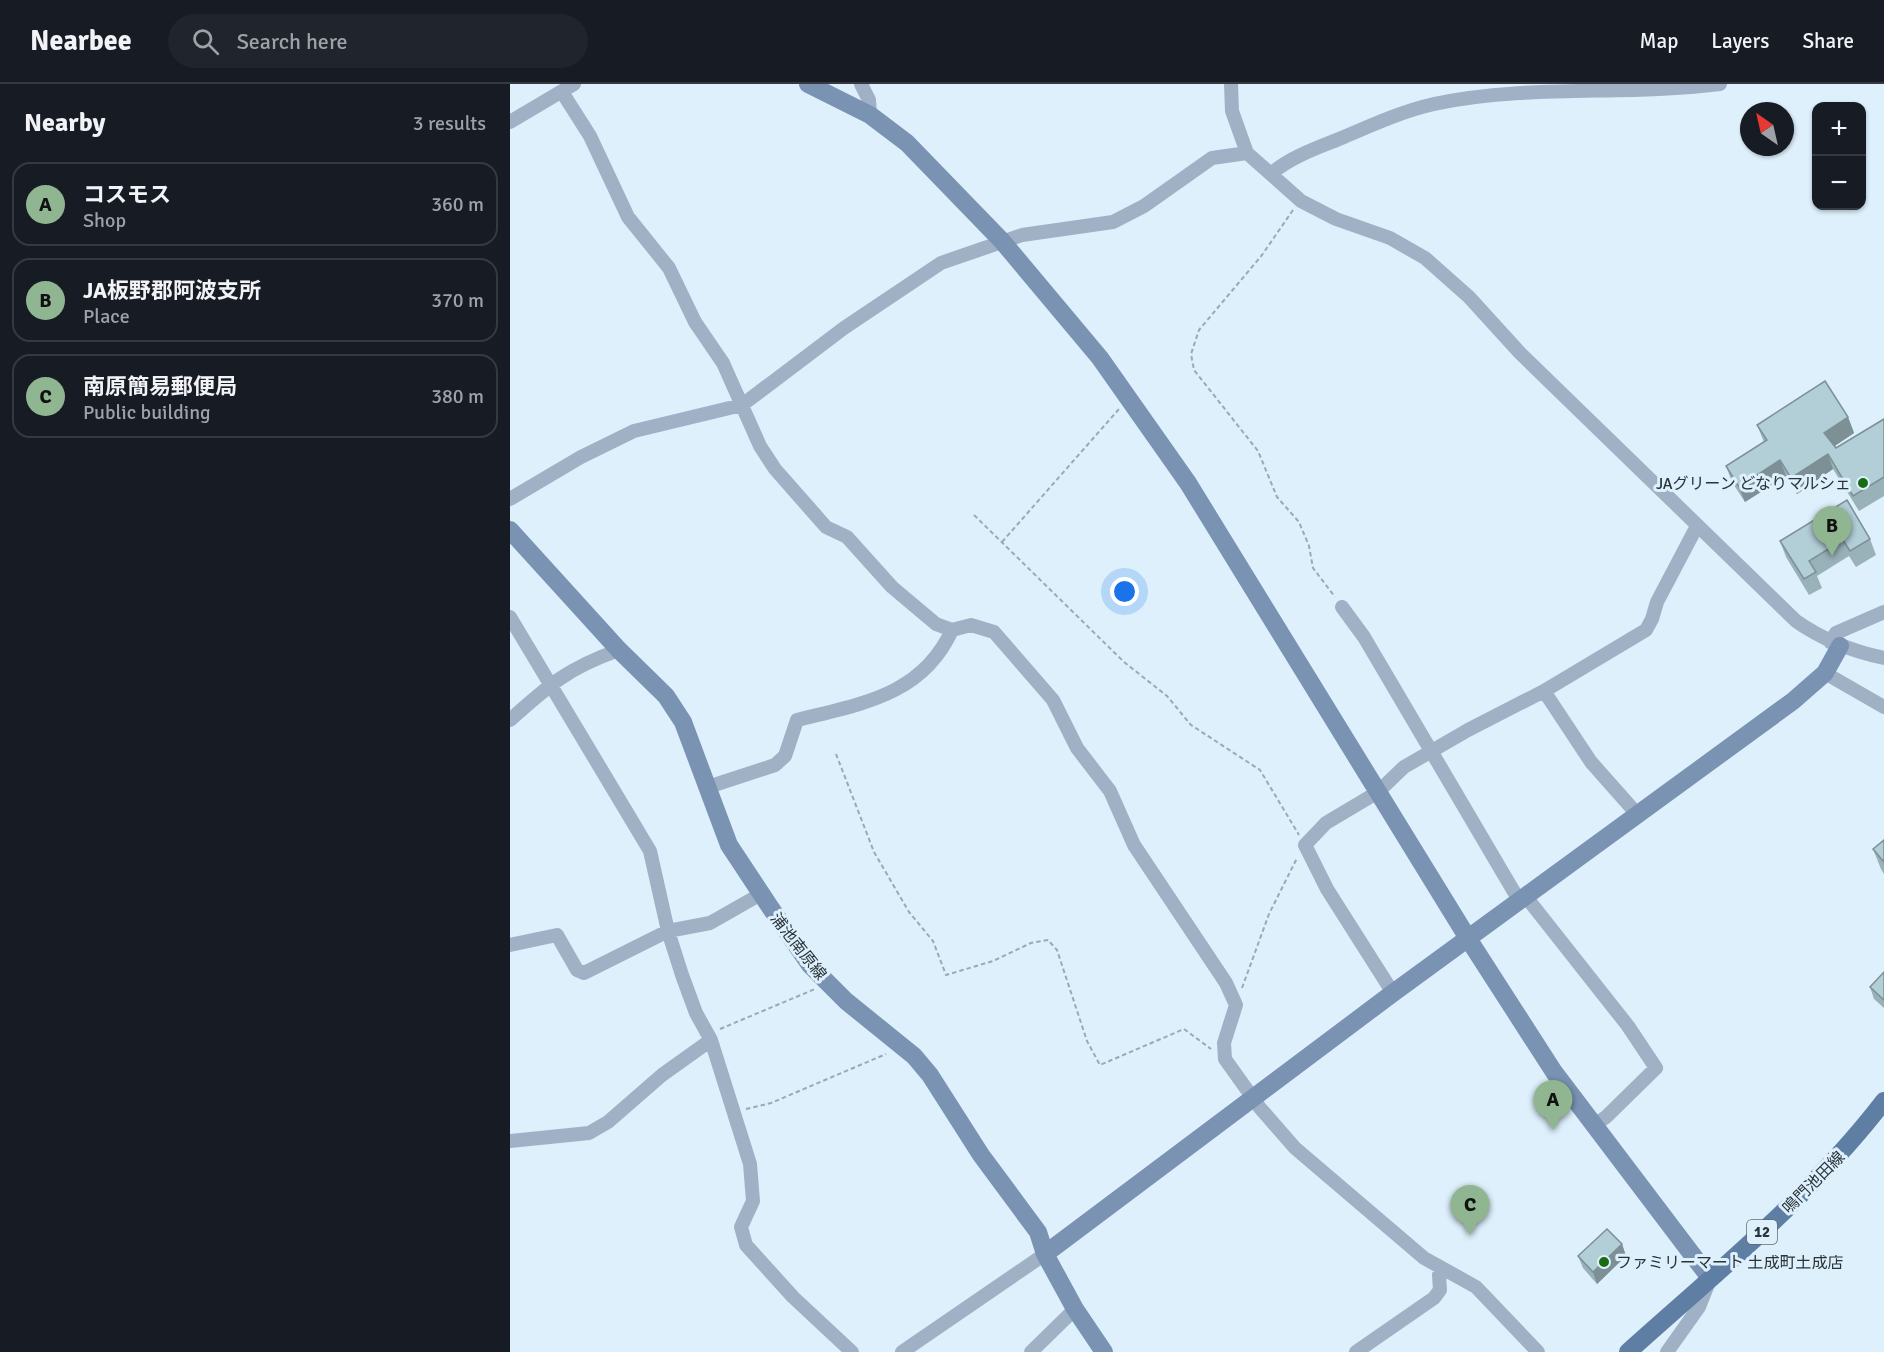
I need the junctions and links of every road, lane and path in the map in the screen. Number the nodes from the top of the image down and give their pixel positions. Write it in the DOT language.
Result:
graph roads {
  1 [pos="574,84"];
  2 [pos="808,84"];
  3 [pos="861,84"];
  4 [pos="1231,84"];
  5 [pos="1720,84"];
  6 [pos="1692,86"];
  7 [pos="562,92"];
  8 [pos="870,116"];
  9 [pos="510,122"];
  10 [pos="1247,153"];
  11 [pos="1272,173"];
  12 [pos="1301,201"];
  13 [pos="1002,241"];
  14 [pos="1129,398"];
  15 [pos="742,405"];
  16 [pos="510,499"];
  17 [pos="974,515"];
  18 [pos="1697,526"];
  19 [pos="510,530"];
  20 [pos="1002,542"];
  21 [pos="1342,607"];
  22 [pos="1884,612"];
  23 [pos="510,617"];
  24 [pos="952,630"];
  25 [pos="1835,644"];
  26 [pos="619,650"];
  27 [pos="1884,658"];
  28 [pos="1825,674"];
  29 [pos="551,683"];
  30 [pos="1544,691"];
  31 [pos="1884,707"];
  32 [pos="510,720"];
  33 [pos="1430,752"];
  34 [pos="836,754"];
  35 [pos="708,787"];
  36 [pos="1378,792"];
  37 [pos="1637,814"];
  38 [pos="1305,845"];
  39 [pos="761,894"];
  40 [pos="1523,900"];
  41 [pos="668,931"];
  42 [pos="1468,940"];
  43 [pos="510,945"];
  44 [pos="829,984"];
  45 [pos="1393,993"];
  46 [pos="1236,1005"];
  47 [pos="711,1040"];
  48 [pos="902,1047"];
  49 [pos="1225,1059"];
  50 [pos="1253,1098"];
  51 [pos="1884,1101"];
  52 [pos="736,1111"];
  53 [pos="1593,1126"];
  54 [pos="510,1141"];
  55 [pos="1045,1254"];
  56 [pos="1442,1268"];
  57 [pos="1710,1278"];
  58 [pos="1074,1309"];
  59 [pos="851,1352"];
  60 [pos="903,1352"];
  61 [pos="1031,1352"];
  62 [pos="1104,1352"];
  63 [pos="1356,1352"];
  64 [pos="1539,1352"];
  65 [pos="1628,1352"];
  66 [pos="1667,1352"];
  1 -- 7 [label="street"];
  2 -- 8 [label="street"];
  3 -- 8 [label="street"];
  4 -- 10 [label="street"];
  5 -- 6 [label="street"];
  6 -- 11 [label="street"];
  7 -- 9 [label="street"];
  7 -- 15 [label="street"];
  8 -- 13 [label="street"];
  10 -- 11 [label="street"];
  10 -- 13 [label="street"];
  11 -- 12 [label="street"];
  12 -- 18 [label="street"];
  12 -- 21 [label="path"];
  13 -- 14 [label="street"];
  13 -- 15 [label="street"];
  14 -- 20 [label="path"];
  14 -- 36 [label="street"];
  15 -- 16 [label="street"];
  15 -- 24 [label="street"];
  17 -- 20 [label="path"];
  18 -- 25 [label="street"];
  18 -- 30 [label="street"];
  19 -- 26 [label="street, 浦池南原線"];
  20 -- 38 [label="path"];
  21 -- 33 [label="street"];
  22 -- 25 [label="street"];
  23 -- 29 [label="street"];
  24 -- 35 [label="street"];
  24 -- 46 [label="street"];
  25 -- 27 [label="street"];
  25 -- 28 [label="street"];
  26 -- 29 [label="street"];
  26 -- 35 [label="street, 浦池南原線"];
  28 -- 31 [label="street"];
  28 -- 37 [label="street"];
  29 -- 32 [label="street"];
  29 -- 41 [label="street"];
  30 -- 33 [label="street"];
  30 -- 37 [label="street"];
  33 -- 36 [label="street"];
  33 -- 40 [label="street"];
  34 -- 49 [label="path"];
  35 -- 39 [label="street, 浦池南原線"];
  36 -- 38 [label="street"];
  36 -- 42 [label="street"];
  37 -- 40 [label="street"];
  38 -- 45 [label="street"];
  38 -- 46 [label="path"];
  39 -- 41 [label="street"];
  39 -- 44 [label="street, 浦池南原線"];
  40 -- 42 [label="street"];
  40 -- 53 [label="street"];
  41 -- 43 [label="street"];
  41 -- 47 [label="street"];
  42 -- 45 [label="street"];
  42 -- 53 [label="street"];
  44 -- 47 [label="path"];
  44 -- 48 [label="street, 浦池南原線"];
  45 -- 50 [label="street"];
  46 -- 49 [label="street"];
  47 -- 52 [label="street"];
  47 -- 54 [label="street"];
  48 -- 52 [label="path"];
  48 -- 55 [label="street, 浦池南原線"];
  49 -- 50 [label="street"];
  50 -- 55 [label="street"];
  50 -- 56 [label="street"];
  51 -- 57 [label="main road, 鳴門池田線 / 12"];
  52 -- 59 [label="street"];
  53 -- 57 [label="street"];
  55 -- 58 [label="street, 浦池南原線"];
  55 -- 60 [label="street"];
  56 -- 63 [label="street"];
  56 -- 64 [label="street"];
  57 -- 65 [label="main road, 鳴門池田線 / 12"];
  57 -- 66 [label="street"];
  58 -- 61 [label="street"];
  58 -- 62 [label="street, 浦池南原線"];
}
